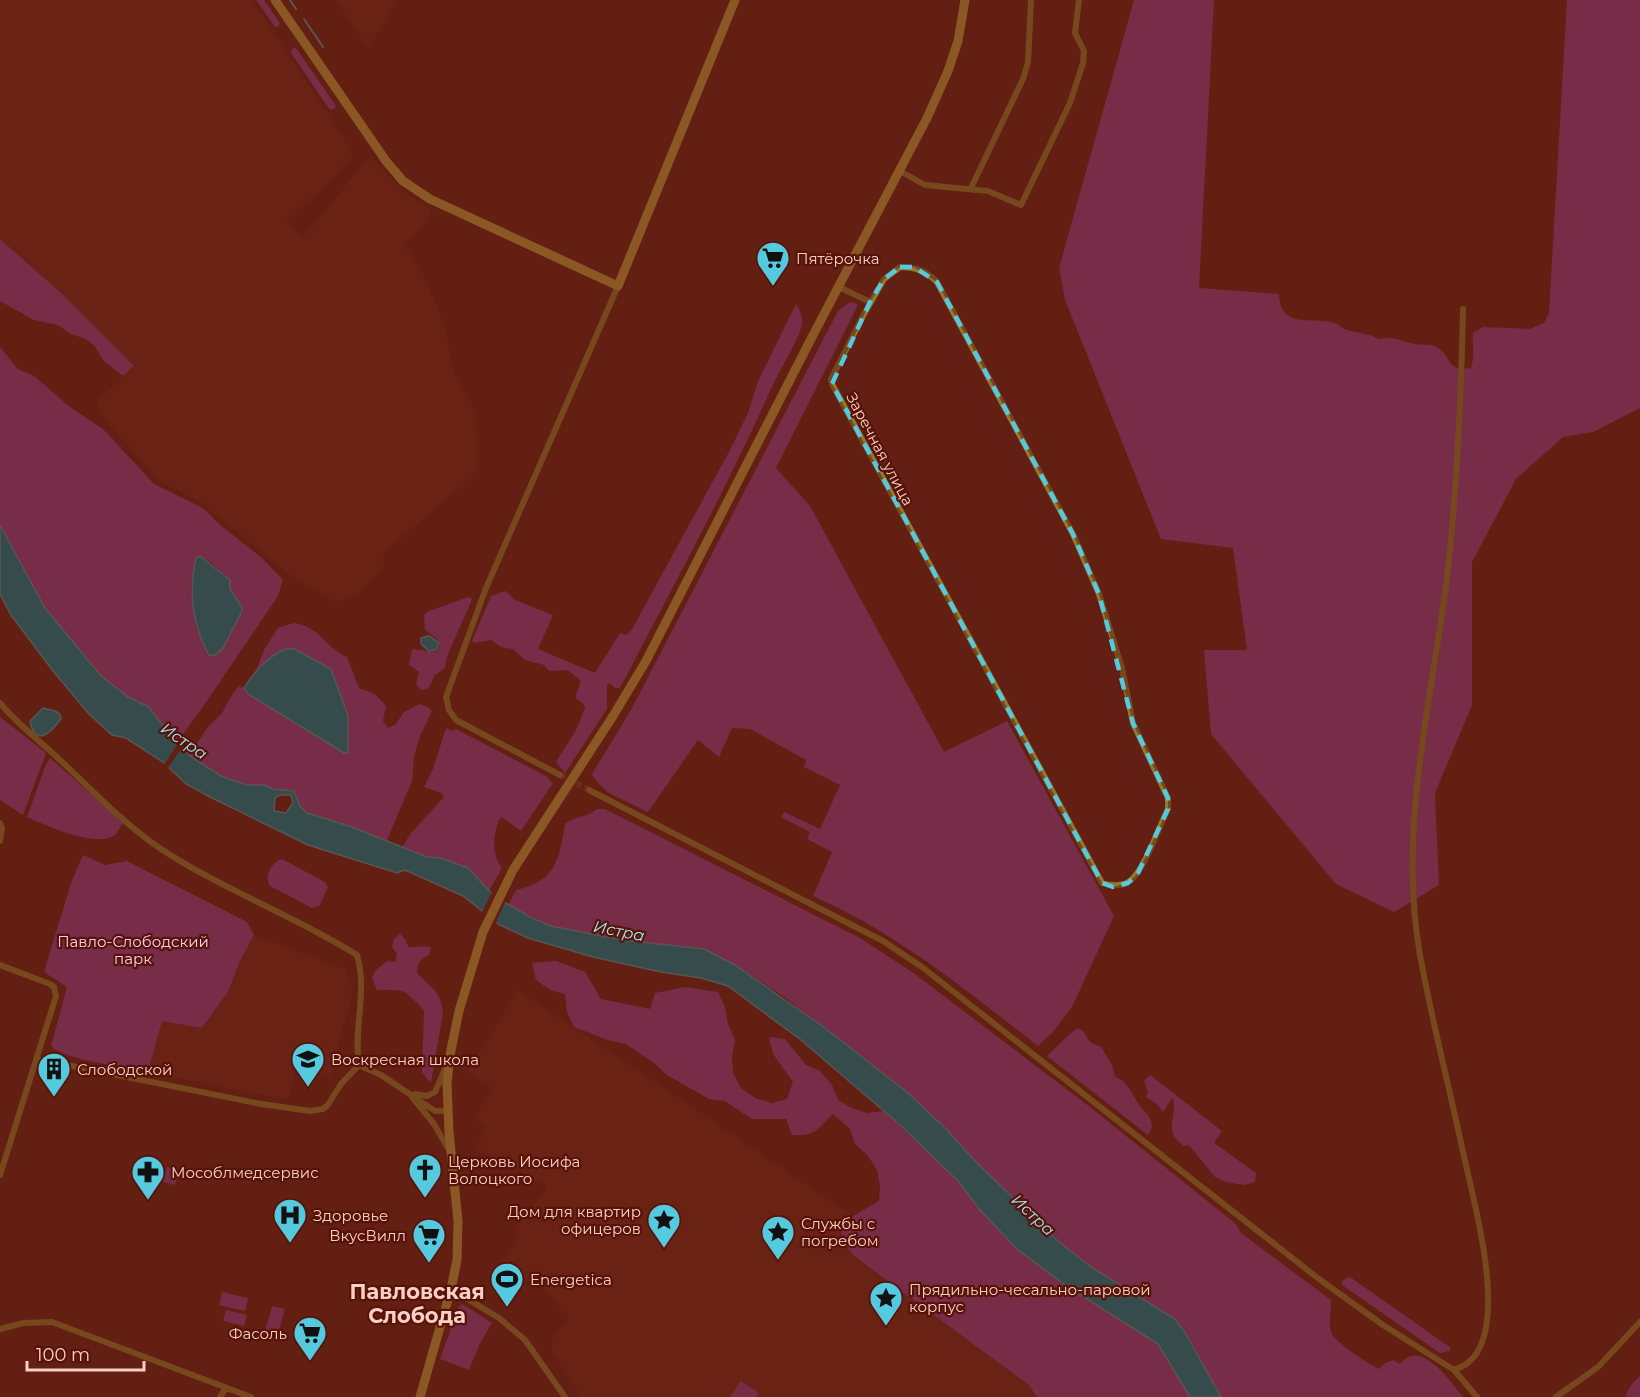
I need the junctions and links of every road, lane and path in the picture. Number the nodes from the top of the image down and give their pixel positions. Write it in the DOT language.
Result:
graph roads {
  1 [pos="275,0"];
  2 [pos="735,0"];
  3 [pos="965,0"];
  4 [pos="1031,0"];
  5 [pos="1079,0"];
  6 [pos="900,171"];
  7 [pos="970,188"];
  8 [pos="618,286"];
  9 [pos="839,287"];
  10 [pos="870,302"];
  11 [pos="1463,309"];
  12 [pos="0,703"];
  13 [pos="560,775"];
  14 [pos="589,790"];
  15 [pos="0,823"];
  16 [pos="0,841"];
  17 [pos="0,965"];
  18 [pos="450,1056"];
  19 [pos="36,1059"];
  20 [pos="359,1065"];
  21 [pos="408,1092"];
  22 [pos="448,1111"];
  23 [pos="452,1157"];
  24 [pos="0,1174"];
  25 [pos="452,1289"];
  26 [pos="1640,1322"];
  27 [pos="0,1329"];
  28 [pos="1454,1370"];
  29 [pos="226,1388"];
  30 [pos="220,1397"];
  31 [pos="250,1397"];
  32 [pos="420,1397"];
  33 [pos="565,1397"];
  34 [pos="1478,1397"];
  35 [pos="1556,1397"];
  1 -- 8 [label="main road"];
  2 -- 8 [label="main road"];
  3 -- 6 [label="main road"];
  4 -- 7 [label="street"];
  5 -- 7 [label="street"];
  6 -- 7 [label="street"];
  6 -- 9 [label="main road"];
  8 -- 13 [label="street"];
  9 -- 10 [label="street"];
  9 -- 18 [label="main road"];
  10 -- 10 [label="street, Заречная улица"];
  11 -- 28 [label="street"];
  12 -- 20 [label="street"];
  14 -- 28 [label="street"];
  15 -- 16 [label="street"];
  17 -- 19 [label="street"];
  18 -- 21 [label="street"];
  18 -- 22 [label="main road"];
  19 -- 20 [label="street"];
  19 -- 24 [label="street"];
  20 -- 21 [label="street"];
  21 -- 22 [label="street"];
  21 -- 23 [label="street"];
  22 -- 23 [label="main road"];
  23 -- 25 [label="main road"];
  25 -- 32 [label="main road"];
  25 -- 33 [label="street"];
  26 -- 35 [label="street"];
  27 -- 29 [label="street"];
  28 -- 34 [label="street"];
  29 -- 30 [label="street"];
  29 -- 31 [label="street"];
}
